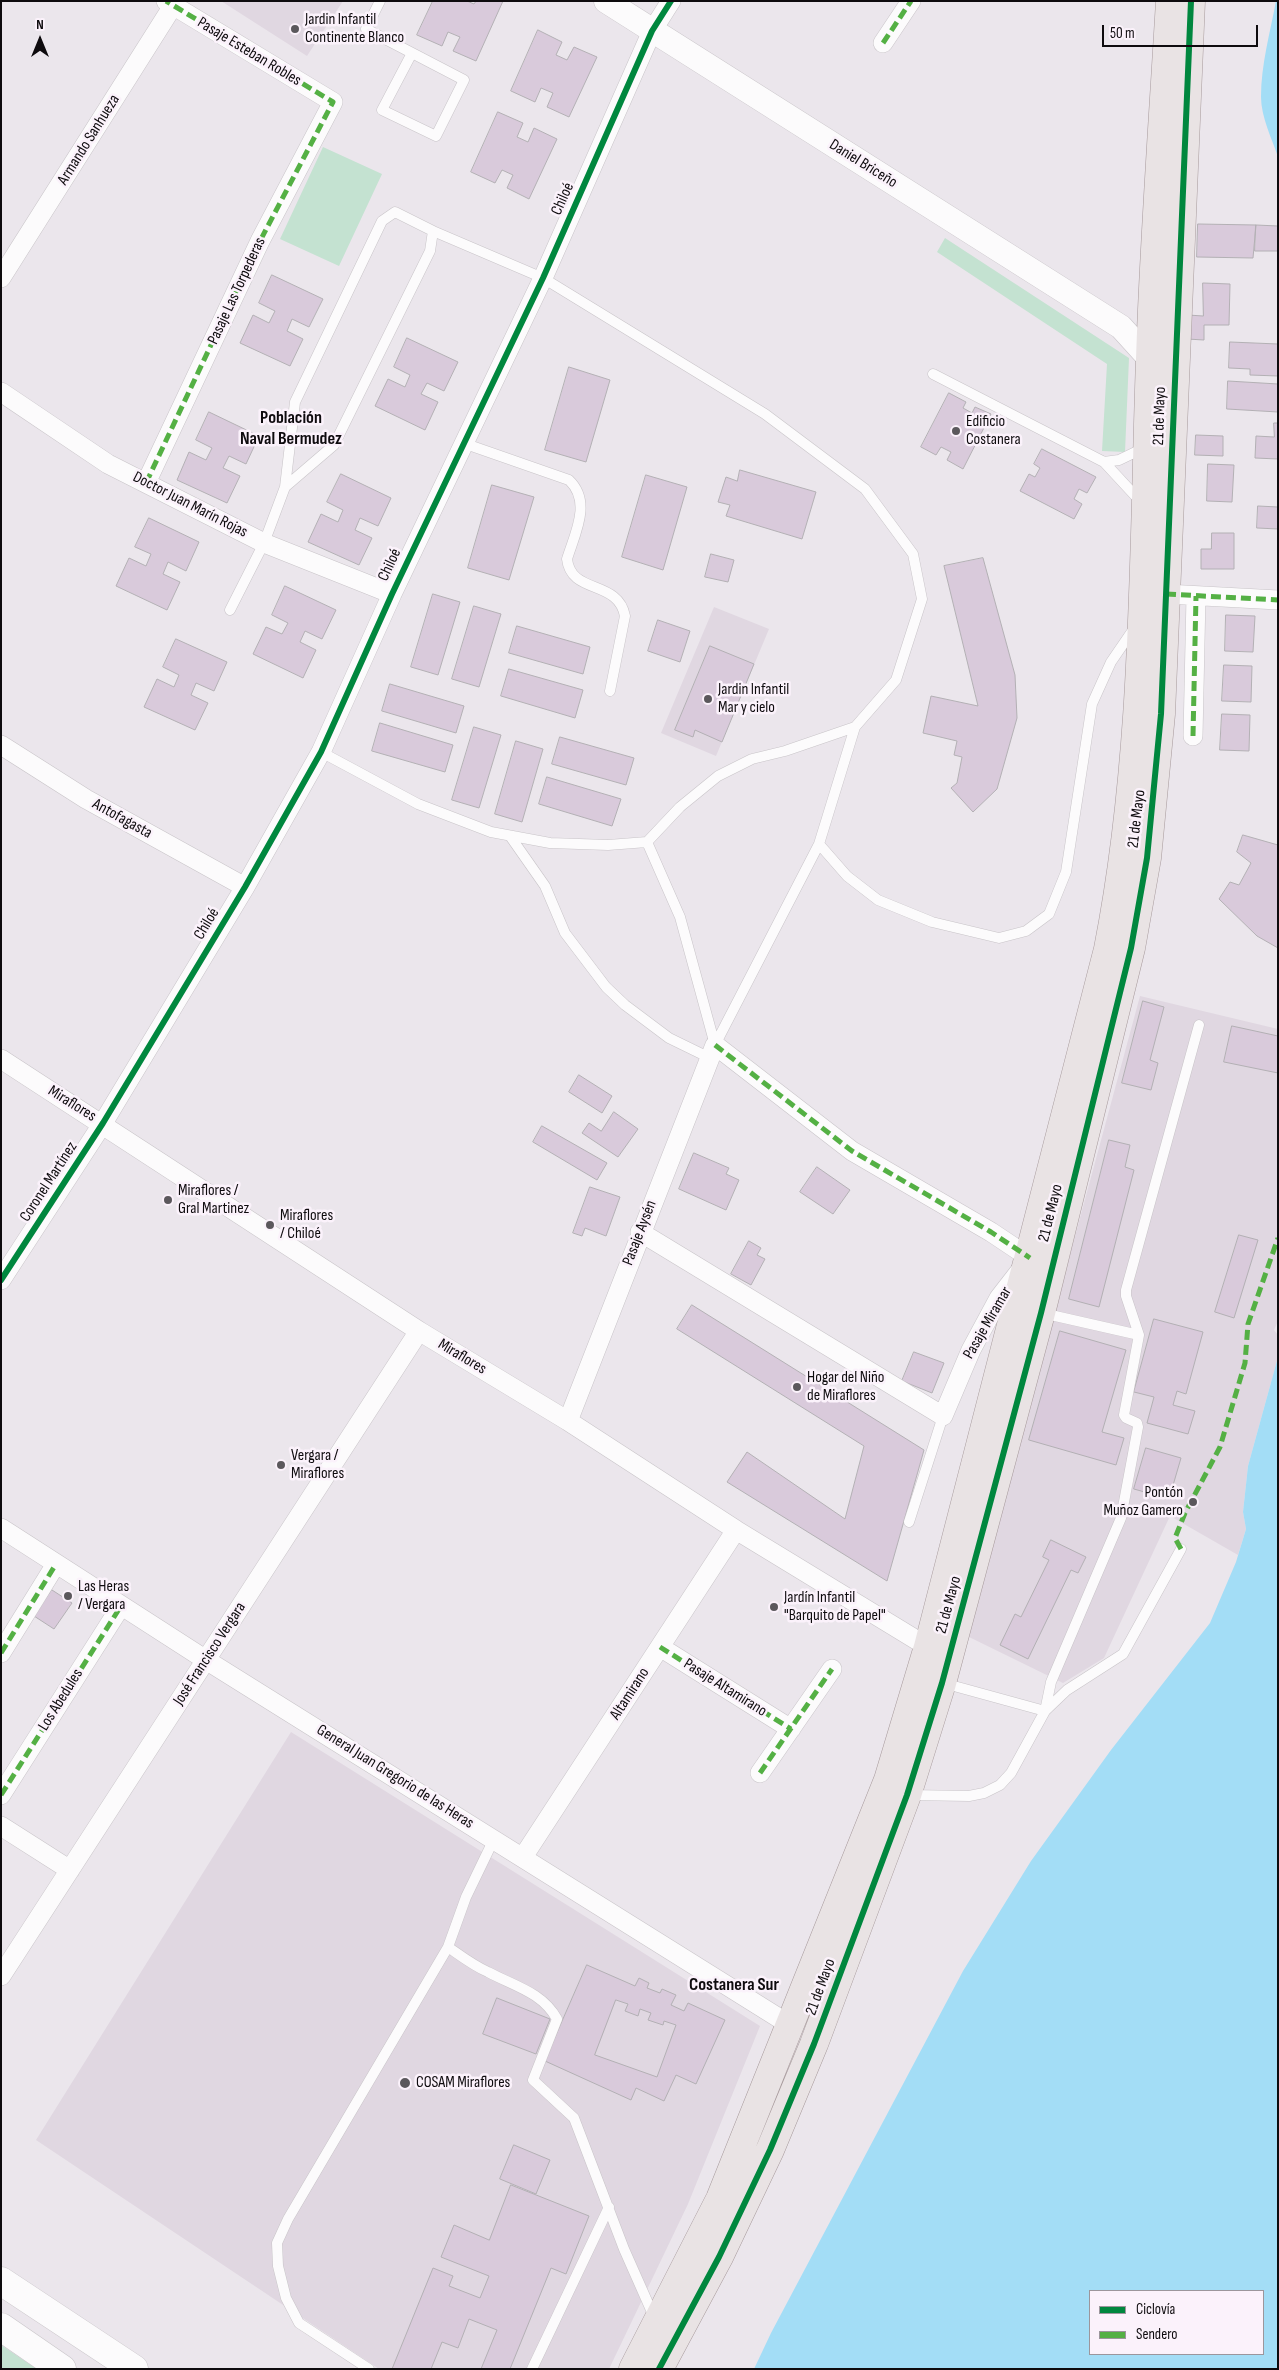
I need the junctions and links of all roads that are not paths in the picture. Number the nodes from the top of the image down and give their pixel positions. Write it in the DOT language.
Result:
graph roads {
  1 [pos="380,1"];
  2 [pos="606,1"];
  3 [pos="671,1"];
  4 [pos="910,1"];
  5 [pos="1170,1"];
  6 [pos="1191,1"];
  7 [pos="172,3"];
  8 [pos="652,31"];
  9 [pos="883,43"];
  10 [pos="412,53"];
  11 [pos="333,102"];
  12 [pos="433,231"];
  13 [pos="1,278"];
  14 [pos="543,278"];
  15 [pos="1153,305"];
  16 [pos="1121,327"];
  17 [pos="1150,359"];
  18 [pos="934,374"];
  19 [pos="1,392"];
  20 [pos="464,442"];
  21 [pos="1148,445"];
  22 [pos="1104,462"];
  23 [pos="146,483"];
  24 [pos="285,487"];
  25 [pos="1146,507"];
  26 [pos="264,543"];
  27 [pos="392,594"];
  28 [pos="1166,594"];
  29 [pos="1196,596"];
  30 [pos="1278,600"];
  31 [pos="230,610"];
  32 [pos="1142,617"];
  33 [pos="610,691"];
  34 [pos="856,727"];
  35 [pos="1193,736"];
  36 [pos="1,746"];
  37 [pos="321,752"];
  38 [pos="510,836"];
  39 [pos="647,842"];
  40 [pos="819,844"];
  41 [pos="245,887"];
  42 [pos="1199,1025"];
  43 [pos="713,1051"];
  44 [pos="1,1059"];
  45 [pos="103,1123"];
  46 [pos="640,1232"];
  47 [pos="1030,1258"];
  48 [pos="1,1280"];
  49 [pos="1041,1312"];
  50 [pos="419,1331"];
  51 [pos="1139,1335"];
  52 [pos="943,1416"];
  53 [pos="568,1421"];
  54 [pos="909,1522"];
  55 [pos="1,1528"];
  56 [pos="736,1530"];
  57 [pos="1181,1548"];
  58 [pos="56,1564"];
  59 [pos="121,1606"];
  60 [pos="660,1647"];
  61 [pos="928,1647"];
  62 [pos="1,1653"];
  63 [pos="206,1660"];
  64 [pos="832,1669"];
  65 [pos="942,1683"];
  66 [pos="1045,1712"];
  67 [pos="791,1728"];
  68 [pos="760,1773"];
  69 [pos="1,1795"];
  70 [pos="907,1795"];
  71 [pos="1,1826"];
  72 [pos="494,1839"];
  73 [pos="523,1857"];
  74 [pos="70,1870"];
  75 [pos="448,1947"];
  76 [pos="3,1970"];
  77 [pos="790,2025"];
  78 [pos="609,2206"];
  79 [pos="1,2281"];
  80 [pos="658,2324"];
  81 [pos="1,2328"];
  82 [pos="62,2369"];
  83 [pos="134,2369"];
  84 [pos="368,2369"];
  85 [pos="532,2369"];
  86 [pos="633,2369"];
  87 [pos="659,2369"];
  1 -- 10 [label="lane"];
  2 -- 8 [label="street, Daniel Briceño"];
  3 -- 8 [label="street, Chiloé"];
  4 -- 9 [label="street"];
  5 -- 15 [label="main road, 21 de Mayo"];
  6 -- 28 [label="main road, 21 de Mayo"];
  7 -- 11 [label="street, Pasaje Esteban Robles"];
  7 -- 13 [label="street, Armando Sanhueza"];
  8 -- 14 [label="street, Chiloé"];
  8 -- 16 [label="street, Daniel Briceño"];
  10 -- 10 [label="lane"];
  11 -- 23 [label="street, Pasaje Las Torpederas"];
  12 -- 14 [label="lane"];
  12 -- 24 [label="lane"];
  12 -- 24 [label="lane"];
  14 -- 20 [label="street, Chiloé"];
  14 -- 34 [label="lane"];
  15 -- 16 [label="street"];
  15 -- 17 [label="main road, 21 de Mayo"];
  16 -- 17 [label="street, Daniel Briceño"];
  17 -- 21 [label="main road, 21 de Mayo"];
  18 -- 22 [label="lane"];
  19 -- 23 [label="street, Doctor Juan Marín Rojas"];
  20 -- 27 [label="street, Chiloé"];
  20 -- 33 [label="lane"];
  21 -- 22 [label="lane"];
  21 -- 25 [label="main road, 21 de Mayo"];
  22 -- 25 [label="lane"];
  23 -- 26 [label="street, Doctor Juan Marín Rojas"];
  24 -- 26 [label="lane"];
  25 -- 32 [label="main road, 21 de Mayo"];
  26 -- 27 [label="street, Doctor Juan Marín Rojas"];
  26 -- 31 [label="lane"];
  27 -- 37 [label="street, Chiloé"];
  28 -- 29 [label="street"];
  28 -- 49 [label="main road, 21 de Mayo"];
  29 -- 30 [label="street"];
  29 -- 35 [label="street"];
  32 -- 40 [label="lane"];
  32 -- 47 [label="main road, 21 de Mayo"];
  34 -- 39 [label="lane"];
  34 -- 40 [label="lane"];
  36 -- 41 [label="street, Antofagasta"];
  37 -- 38 [label="lane"];
  37 -- 41 [label="street, Chiloé"];
  38 -- 39 [label="lane"];
  38 -- 43 [label="lane"];
  39 -- 43 [label="lane"];
  40 -- 43 [label="lane"];
  41 -- 45 [label="street, Chiloé"];
  42 -- 51 [label="lane"];
  43 -- 46 [label="street, Pasaje Aysén"];
  43 -- 47 [label="street"];
  44 -- 45 [label="street, Miraflores"];
  45 -- 48 [label="street, Coronel Martínez"];
  45 -- 50 [label="street, Miraflores"];
  46 -- 52 [label="street"];
  46 -- 53 [label="street, Pasaje Aysén"];
  47 -- 52 [label="street, Pasaje Miramar"];
  47 -- 61 [label="main road, 21 de Mayo"];
  49 -- 51 [label="lane"];
  49 -- 65 [label="main road, 21 de Mayo"];
  50 -- 53 [label="street, Miraflores"];
  50 -- 63 [label="street, José Francisco Vergara"];
  51 -- 66 [label="lane"];
  52 -- 54 [label="lane"];
  53 -- 56 [label="street, Miraflores"];
  55 -- 58 [label="street, General Juan Gregorio de las Heras"];
  56 -- 60 [label="street, Altamirano"];
  56 -- 61 [label="street, Miraflores"];
  57 -- 66 [label="lane"];
  58 -- 59 [label="street, General Juan Gregorio de las Heras"];
  58 -- 62 [label="street"];
  59 -- 63 [label="street, General Juan Gregorio de las Heras"];
  59 -- 69 [label="street, Los Abedules"];
  60 -- 67 [label="street, Pasaje Altamirano"];
  60 -- 73 [label="street, Altamirano"];
  61 -- 77 [label="main road, 21 de Mayo"];
  63 -- 72 [label="street, General Juan Gregorio de las Heras"];
  63 -- 74 [label="street, José Francisco Vergara"];
  64 -- 67 [label="street"];
  65 -- 66 [label="lane"];
  65 -- 70 [label="main road, 21 de Mayo"];
  66 -- 70 [label="lane"];
  67 -- 68 [label="street"];
  70 -- 87 [label="main road, 21 de Mayo"];
  71 -- 74 [label="street"];
  72 -- 73 [label="street, General Juan Gregorio de las Heras"];
  72 -- 75 [label="lane"];
  73 -- 77 [label="street, General Juan Gregorio de las Heras"];
  74 -- 76 [label="street, José Francisco Vergara"];
  75 -- 78 [label="lane"];
  75 -- 84 [label="lane"];
  77 -- 80 [label="main road, 21 de Mayo"];
  78 -- 80 [label="lane"];
  78 -- 85 [label="lane"];
  79 -- 83 [label="main road"];
  80 -- 86 [label="main road, 21 de Mayo"];
  81 -- 82 [label="main road"];
}
